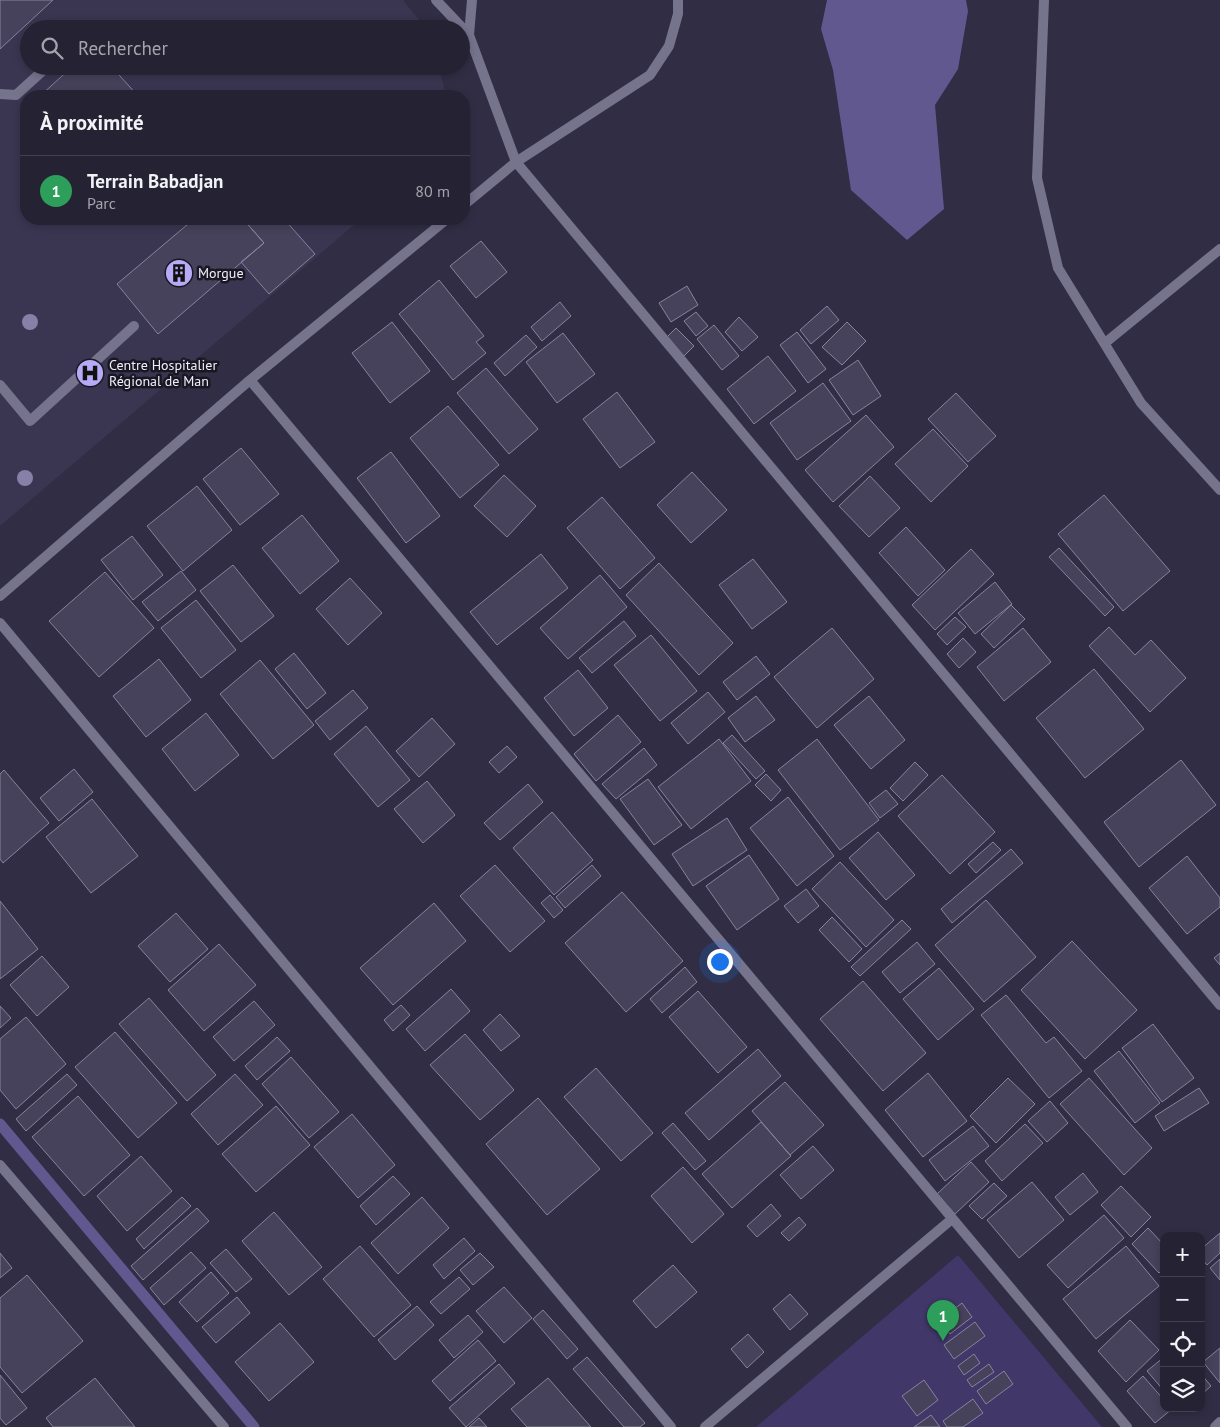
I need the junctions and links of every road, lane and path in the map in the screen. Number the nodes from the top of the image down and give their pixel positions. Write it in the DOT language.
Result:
graph roads {
  1 [pos="436,0"];
  2 [pos="472,0"];
  3 [pos="678,0"];
  4 [pos="1044,0"];
  5 [pos="455,20"];
  6 [pos="470,23"];
  7 [pos="470,38"];
  8 [pos="38,75"];
  9 [pos="22,90"];
  10 [pos="20,91"];
  11 [pos="0,94"];
  12 [pos="516,162"];
  13 [pos="470,200"];
  14 [pos="440,225"];
  15 [pos="1220,249"];
  16 [pos="134,326"];
  17 [pos="1105,343"];
  18 [pos="250,380"];
  19 [pos="0,385"];
  20 [pos="1220,490"];
  21 [pos="0,596"];
  22 [pos="0,623"];
  23 [pos="1220,1005"];
  24 [pos="0,1165"];
  25 [pos="952,1219"];
  26 [pos="1220,1422"];
  27 [pos="224,1427"];
  28 [pos="671,1427"];
  29 [pos="705,1427"];
  30 [pos="1127,1427"];
  31 [pos="1215,1427"];
  1 -- 5 [label="street"];
  2 -- 6 [label="street"];
  3 -- 12 [label="street"];
  4 -- 17 [label="street"];
  7 -- 12 [label="street"];
  8 -- 9 [label="street"];
  10 -- 11 [label="street"];
  12 -- 13 [label="street"];
  12 -- 23 [label="street"];
  14 -- 18 [label="street"];
  15 -- 17 [label="street"];
  16 -- 19 [label="street"];
  17 -- 20 [label="street"];
  18 -- 21 [label="street"];
  18 -- 25 [label="street"];
  22 -- 28 [label="street"];
  24 -- 27 [label="street"];
  25 -- 29 [label="street"];
  25 -- 30 [label="street"];
  26 -- 31 [label="street"];
}
